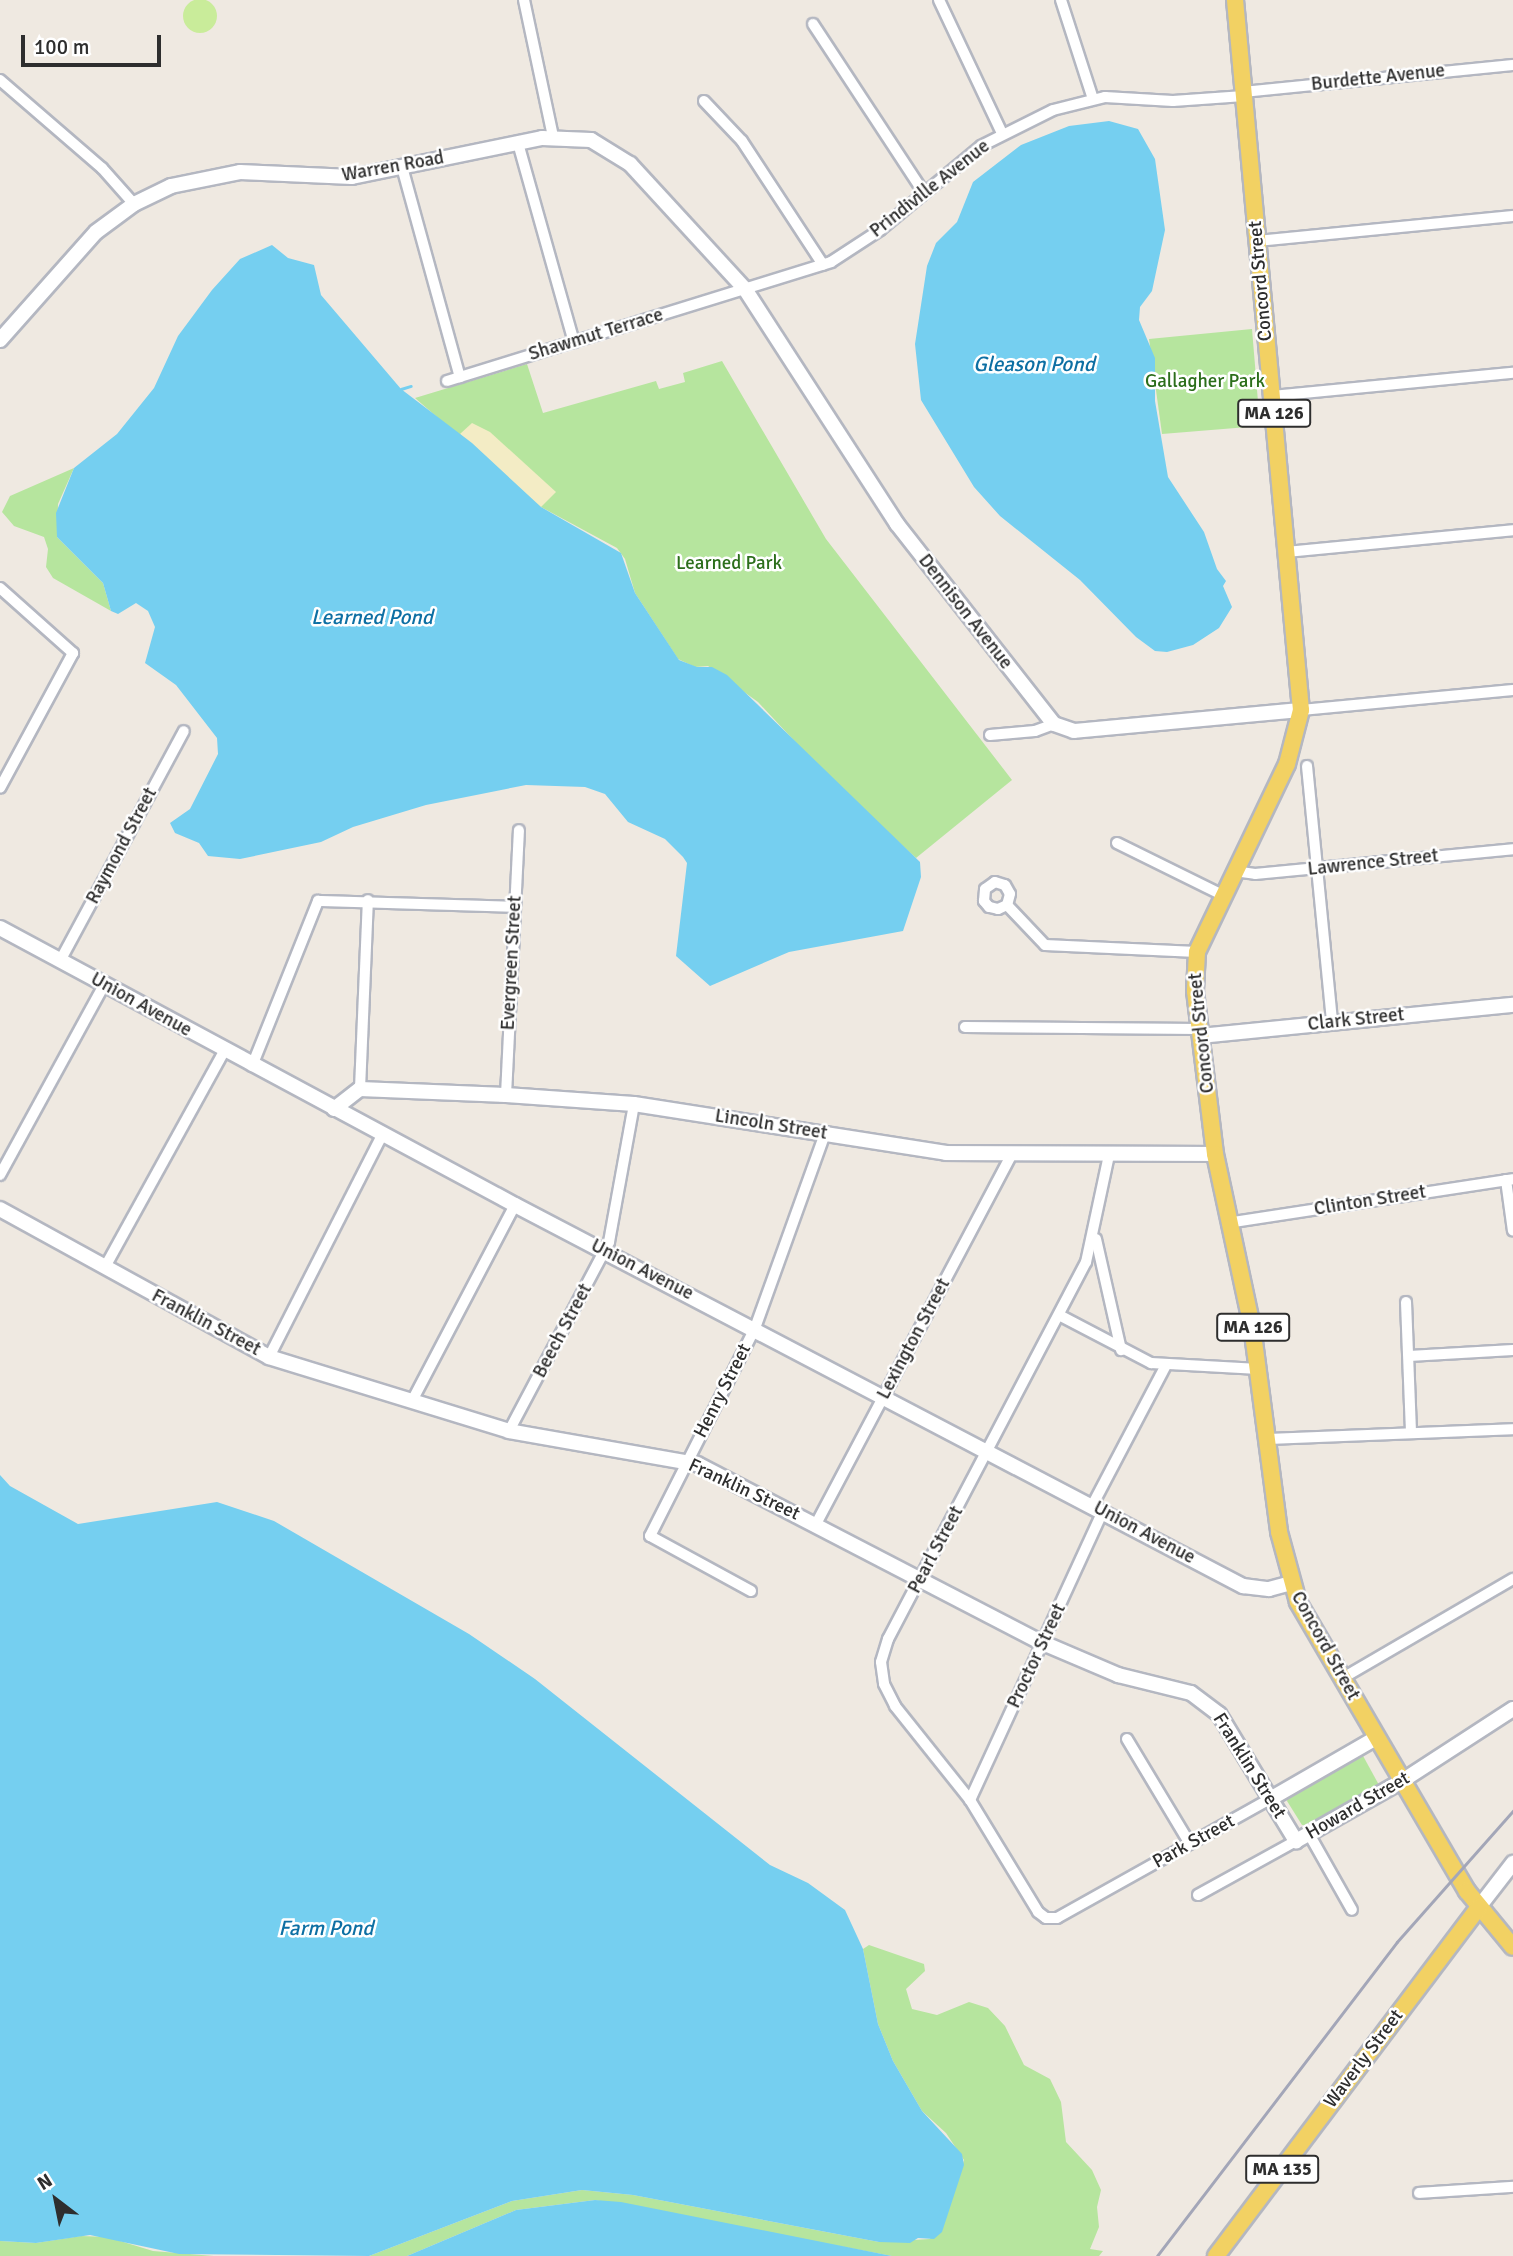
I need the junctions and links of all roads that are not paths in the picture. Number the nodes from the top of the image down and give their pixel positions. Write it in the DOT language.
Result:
graph roads {
  1 [pos="524,0"];
  2 [pos="939,0"];
  3 [pos="1061,0"];
  4 [pos="1235,0"];
  5 [pos="813,24"];
  6 [pos="1513,65"];
  7 [pos="0,80"];
  8 [pos="1243,94"];
  9 [pos="1093,99"];
  10 [pos="704,101"];
  11 [pos="1002,133"];
  12 [pos="553,136"];
  13 [pos="518,143"];
  14 [pos="402,167"];
  15 [pos="924,193"];
  16 [pos="134,204"];
  17 [pos="1513,216"];
  18 [pos="1257,241"];
  19 [pos="823,265"];
  20 [pos="745,289"];
  21 [pos="0,340"];
  22 [pos="574,342"];
  23 [pos="1513,373"];
  24 [pos="460,377"];
  25 [pos="447,381"];
  26 [pos="1272,396"];
  27 [pos="1513,530"];
  28 [pos="1286,552"];
  29 [pos="0,588"];
  30 [pos="1513,690"];
  31 [pos="1301,710"];
  32 [pos="1054,723"];
  33 [pos="184,731"];
  34 [pos="990,735"];
  35 [pos="1307,766"];
  36 [pos="0,788"];
  37 [pos="519,830"];
  38 [pos="1117,843"];
  39 [pos="1513,849"];
  40 [pos="1315,868"];
  41 [pos="1234,871"];
  42 [pos="1222,895"];
  43 [pos="368,900"];
  44 [pos="1007,905"];
  45 [pos="515,907"];
  46 [pos="0,928"];
  47 [pos="1197,952"];
  48 [pos="60,961"];
  49 [pos="104,985"];
  50 [pos="1513,1005"];
  51 [pos="1332,1023"];
  52 [pos="965,1027"];
  53 [pos="1199,1033"];
  54 [pos="224,1051"];
  55 [pos="252,1066"];
  56 [pos="360,1089"];
  57 [pos="506,1095"];
  58 [pos="634,1104"];
  59 [pos="334,1110"];
  60 [pos="825,1134"];
  61 [pos="382,1135"];
  62 [pos="1012,1154"];
  63 [pos="1109,1154"];
  64 [pos="1215,1154"];
  65 [pos="0,1175"];
  66 [pos="1509,1179"];
  67 [pos="514,1205"];
  68 [pos="0,1209"];
  69 [pos="1227,1223"];
  70 [pos="1513,1231"];
  71 [pos="1095,1235"];
  72 [pos="605,1251"];
  73 [pos="105,1268"];
  74 [pos="1406,1302"];
  75 [pos="1059,1315"];
  76 [pos="755,1328"];
  77 [pos="1121,1350"];
  78 [pos="1513,1350"];
  79 [pos="1409,1356"];
  80 [pos="269,1357"];
  81 [pos="1165,1367"];
  82 [pos="1259,1369"];
  83 [pos="883,1396"];
  84 [pos="412,1401"];
  85 [pos="1513,1429"];
  86 [pos="509,1432"];
  87 [pos="1411,1432"];
  88 [pos="1267,1439"];
  89 [pos="988,1451"];
  90 [pos="686,1461"];
  91 [pos="1097,1508"];
  92 [pos="816,1524"];
  93 [pos="1513,1579"];
  94 [pos="920,1580"];
  95 [pos="1291,1583"];
  96 [pos="751,1591"];
  97 [pos="1043,1643"];
  98 [pos="1341,1679"];
  99 [pos="1513,1709"];
  100 [pos="1376,1738"];
  101 [pos="1127,1739"];
  102 [pos="1402,1782"];
  103 [pos="1270,1799"];
  104 [pos="970,1800"];
  105 [pos="1303,1838"];
  106 [pos="1190,1844"];
  107 [pos="1513,1863"];
  108 [pos="1198,1895"];
  109 [pos="1479,1907"];
  110 [pos="1352,1910"];
  111 [pos="1046,1918"];
  112 [pos="1513,1947"];
  113 [pos="1513,2187"];
  114 [pos="1419,2193"];
  115 [pos="1216,2256"];
  1 -- 12 [label="street"];
  2 -- 11 [label="street"];
  3 -- 9 [label="street"];
  4 -- 8 [label="main road, Concord Street / MA 126"];
  5 -- 15 [label="street"];
  6 -- 8 [label="street, Burdette Avenue"];
  7 -- 16 [label="street"];
  8 -- 9 [label="street, Prindiville Avenue"];
  8 -- 18 [label="main road, Concord Street / MA 126"];
  9 -- 11 [label="street, Prindiville Avenue"];
  10 -- 19 [label="street"];
  11 -- 15 [label="street, Prindiville Avenue"];
  12 -- 13 [label="street, Warren Road"];
  12 -- 20 [label="street, Warren Road"];
  13 -- 14 [label="street, Warren Road"];
  13 -- 22 [label="street"];
  14 -- 16 [label="street, Warren Road"];
  14 -- 24 [label="street"];
  15 -- 19 [label="street, Prindiville Avenue"];
  16 -- 21 [label="street, Warren Road"];
  17 -- 18 [label="street"];
  18 -- 26 [label="main road, Concord Street / MA 126"];
  19 -- 20 [label="street, Prindiville Avenue"];
  20 -- 22 [label="street, Shawmut Terrace"];
  20 -- 32 [label="street, Dennison Avenue"];
  22 -- 24 [label="street, Shawmut Terrace"];
  23 -- 26 [label="street"];
  24 -- 25 [label="street, Shawmut Terrace"];
  26 -- 28 [label="main road, Concord Street / MA 126"];
  27 -- 28 [label="street"];
  28 -- 31 [label="main road, Concord Street / MA 126"];
  29 -- 36 [label="street"];
  30 -- 31 [label="street"];
  31 -- 32 [label="street"];
  31 -- 41 [label="main road, Concord Street / MA 126"];
  32 -- 34 [label="street"];
  33 -- 48 [label="street, Raymond Street"];
  35 -- 40 [label="street"];
  37 -- 45 [label="street, Evergreen Street"];
  38 -- 42 [label="street"];
  39 -- 40 [label="street, Lawrence Street"];
  40 -- 41 [label="street, Lawrence Street"];
  40 -- 51 [label="street"];
  41 -- 42 [label="main road, Concord Street / MA 126"];
  42 -- 47 [label="main road, Concord Street / MA 126"];
  43 -- 45 [label="street"];
  43 -- 55 [label="street"];
  43 -- 56 [label="street"];
  44 -- 47 [label="street"];
  45 -- 57 [label="street, Evergreen Street"];
  46 -- 48 [label="street, Union Avenue"];
  47 -- 53 [label="main road, Concord Street / MA 126"];
  48 -- 49 [label="street, Union Avenue"];
  49 -- 54 [label="street, Union Avenue"];
  49 -- 65 [label="street"];
  50 -- 51 [label="street, Clark Street"];
  51 -- 53 [label="street, Clark Street"];
  52 -- 53 [label="street"];
  53 -- 64 [label="main road, Concord Street / MA 126"];
  54 -- 55 [label="street, Union Avenue"];
  54 -- 73 [label="street"];
  55 -- 59 [label="street, Union Avenue"];
  56 -- 57 [label="street, Lincoln Street"];
  56 -- 59 [label="street"];
  57 -- 58 [label="street, Lincoln Street"];
  58 -- 60 [label="street, Lincoln Street"];
  58 -- 72 [label="street, Beech Street"];
  59 -- 61 [label="street, Union Avenue"];
  60 -- 62 [label="street, Lincoln Street"];
  60 -- 76 [label="street, Henry Street"];
  61 -- 67 [label="street, Union Avenue"];
  61 -- 80 [label="street"];
  62 -- 63 [label="street, Lincoln Street"];
  62 -- 83 [label="street, Lexington Street"];
  63 -- 64 [label="street, Lincoln Street"];
  63 -- 71 [label="street, Pearl Street"];
  64 -- 69 [label="main road, Concord Street / MA 126"];
  66 -- 69 [label="street, Clinton Street"];
  66 -- 70 [label="street"];
  67 -- 72 [label="street, Union Avenue"];
  67 -- 84 [label="street"];
  68 -- 73 [label="street, Franklin Street"];
  69 -- 82 [label="main road, Concord Street / MA 126"];
  71 -- 75 [label="street, Pearl Street"];
  71 -- 77 [label="street"];
  72 -- 76 [label="street, Union Avenue"];
  72 -- 86 [label="street, Beech Street"];
  73 -- 80 [label="street, Franklin Street"];
  74 -- 79 [label="street"];
  75 -- 77 [label="street"];
  75 -- 89 [label="street, Pearl Street"];
  76 -- 83 [label="street, Union Avenue"];
  76 -- 90 [label="street, Henry Street"];
  77 -- 81 [label="street"];
  78 -- 79 [label="street"];
  79 -- 87 [label="street"];
  80 -- 84 [label="street, Franklin Street"];
  81 -- 82 [label="street"];
  81 -- 91 [label="street, Proctor Street"];
  82 -- 88 [label="main road, Concord Street / MA 126"];
  83 -- 89 [label="street, Union Avenue"];
  83 -- 92 [label="street, Lexington Street"];
  84 -- 86 [label="street, Franklin Street"];
  85 -- 87 [label="street"];
  86 -- 90 [label="street, Franklin Street"];
  87 -- 88 [label="street"];
  88 -- 95 [label="main road, Concord Street / MA 126"];
  89 -- 91 [label="street, Union Avenue"];
  89 -- 94 [label="street, Pearl Street"];
  90 -- 92 [label="street, Franklin Street"];
  90 -- 96 [label="street, Henry Street"];
  91 -- 95 [label="street, Union Avenue"];
  91 -- 97 [label="street, Proctor Street"];
  92 -- 94 [label="street, Franklin Street"];
  93 -- 98 [label="street"];
  94 -- 97 [label="street, Franklin Street"];
  94 -- 104 [label="street, Pearl Street"];
  95 -- 98 [label="main road, Concord Street / MA 126"];
  97 -- 103 [label="street, Franklin Street"];
  97 -- 104 [label="street, Proctor Street"];
  98 -- 100 [label="main road, Concord Street / MA 126"];
  99 -- 102 [label="street, Howard Street"];
  100 -- 102 [label="main road, Concord Street / MA 126"];
  100 -- 103 [label="street, Park Street"];
  101 -- 106 [label="street"];
  102 -- 105 [label="street, Howard Street"];
  102 -- 109 [label="main road, Concord Street / MA 126"];
  103 -- 105 [label="street, Franklin Street"];
  103 -- 106 [label="street, Park Street"];
  104 -- 111 [label="street, Pearl Street"];
  105 -- 108 [label="street, Howard Street"];
  105 -- 110 [label="street, Franklin Street"];
  106 -- 111 [label="street, Park Street"];
  107 -- 109 [label="street, Waverly Street / MA 135"];
  109 -- 112 [label="main road, MA 126"];
  109 -- 115 [label="main road, Waverly Street / MA 135"];
  113 -- 114 [label="street"];
}
